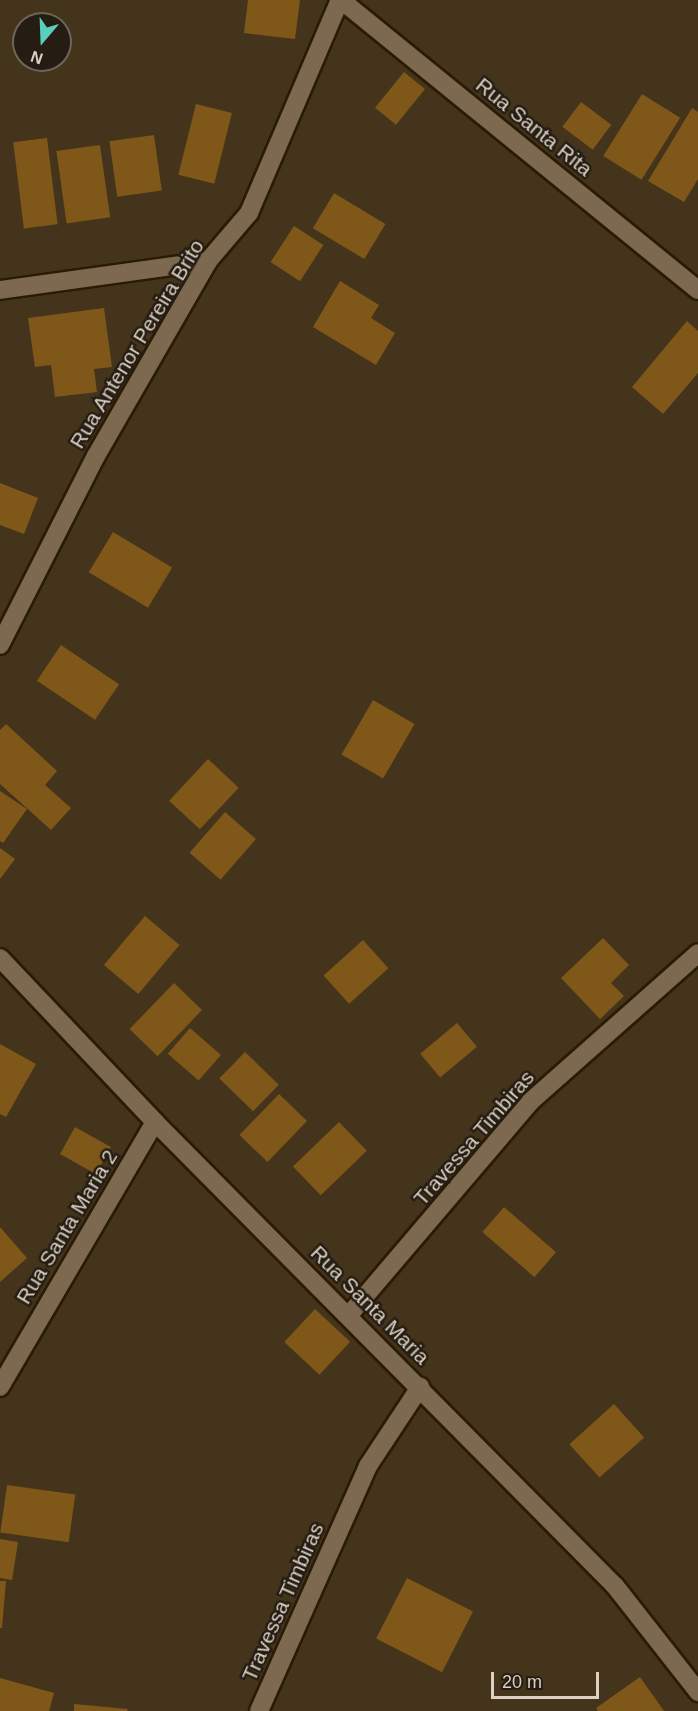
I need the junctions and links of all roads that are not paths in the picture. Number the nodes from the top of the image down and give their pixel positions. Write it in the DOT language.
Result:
graph roads {
  1 [pos="341,0"];
  2 [pos="208,261"];
  3 [pos="0,290"];
  4 [pos="698,290"];
  5 [pos="0,645"];
  6 [pos="698,953"];
  7 [pos="0,958"];
  8 [pos="155,1122"];
  9 [pos="349,1315"];
  10 [pos="0,1387"];
  11 [pos="420,1387"];
  12 [pos="698,1692"];
  13 [pos="259,1711"];
  1 -- 2 [label="street, Rua Antenor Pereira Brito"];
  1 -- 4 [label="street, Rua Santa Rita"];
  2 -- 3 [label="street"];
  2 -- 5 [label="street, Rua Antenor Pereira Brito"];
  6 -- 9 [label="street, Travessa Timbiras"];
  7 -- 8 [label="street, Rua Santa Maria"];
  8 -- 9 [label="street, Rua Santa Maria"];
  8 -- 10 [label="street, Rua Santa Maria 2"];
  9 -- 11 [label="street, Rua Santa Maria"];
  11 -- 12 [label="street, Rua Santa Maria"];
  11 -- 13 [label="street, Travessa Timbiras"];
}
